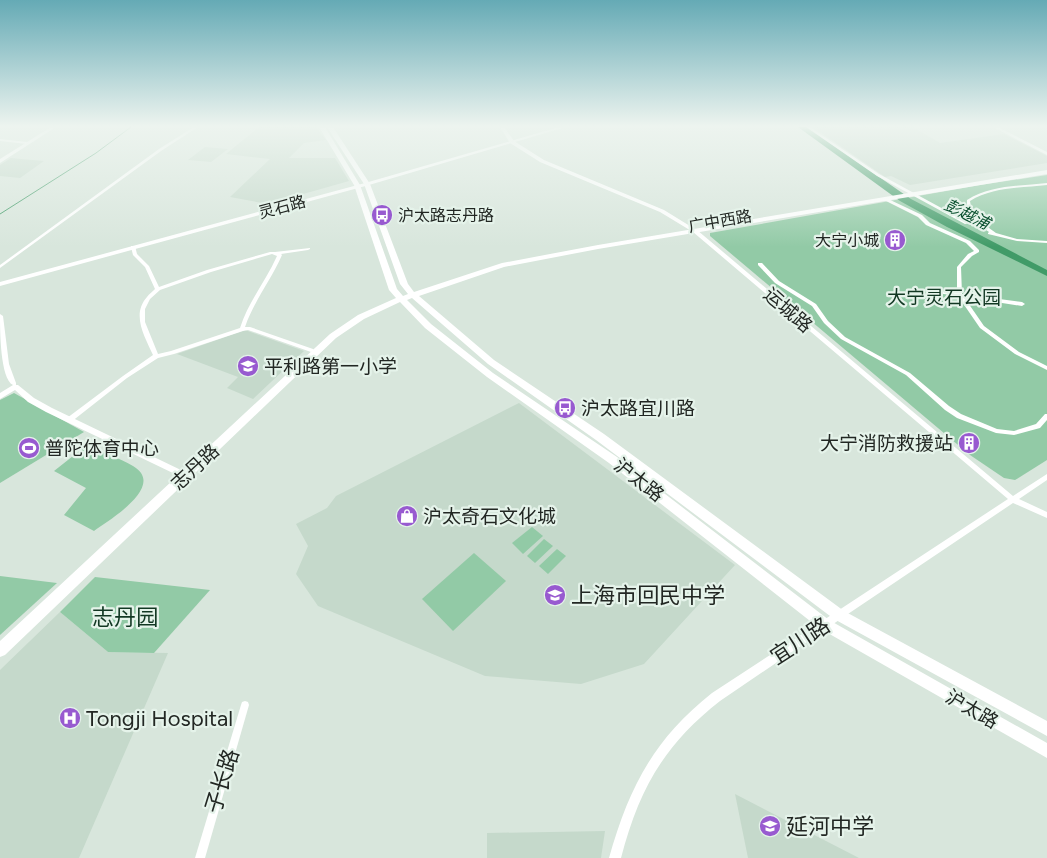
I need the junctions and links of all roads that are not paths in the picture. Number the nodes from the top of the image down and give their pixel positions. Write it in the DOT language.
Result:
graph roads {
  1 [pos="137,167"];
  2 [pos="346,167"];
  3 [pos="356,167"];
  4 [pos="417,167"];
  5 [pos="556,167"];
  6 [pos="866,167"];
  7 [pos="1047,167"];
  8 [pos="1047,172"];
  9 [pos="366,182"];
  10 [pos="356,184"];
  11 [pos="1047,184"];
  12 [pos="905,192"];
  13 [pos="885,196"];
  14 [pos="967,224"];
  15 [pos="693,228"];
  16 [pos="1047,242"];
  17 [pos="133,247"];
  18 [pos="308,250"];
  19 [pos="277,253"];
  20 [pos="760,264"];
  21 [pos="0,267"];
  22 [pos="0,280"];
  23 [pos="0,284"];
  24 [pos="158,289"];
  25 [pos="932,291"];
  26 [pos="410,292"];
  27 [pos="960,295"];
  28 [pos="399,297"];
  29 [pos="1022,304"];
  30 [pos="0,316"];
  31 [pos="242,328"];
  32 [pos="311,350"];
  33 [pos="156,356"];
  34 [pos="1047,368"];
  35 [pos="15,385"];
  36 [pos="0,396"];
  37 [pos="1047,416"];
  38 [pos="69,420"];
  39 [pos="183,474"];
  40 [pos="1047,477"];
  41 [pos="1013,500"];
  42 [pos="1047,515"];
  43 [pos="839,615"];
  44 [pos="824,624"];
  45 [pos="0,641"];
  46 [pos="0,650"];
  47 [pos="245,705"];
  48 [pos="1047,729"];
  49 [pos="1047,751"];
  50 [pos="200,858"];
  51 [pos="615,858"];
  1 -- 21 [label="street"];
  2 -- 10 [label="main road, 沪太路"];
  3 -- 9 [label="main road, 沪太路"];
  4 -- 9 [label="main road, 灵石路"];
  5 -- 15 [label="street, 运城路"];
  6 -- 12 [label="street"];
  7 -- 12 [label="main road, 广中西路"];
  8 -- 12 [label="main road, 广中西路"];
  9 -- 10 [label="main road, 灵石路"];
  9 -- 26 [label="main road, 沪太路"];
  10 -- 17 [label="main road, 灵石路"];
  10 -- 22 [label="main road, 灵石路"];
  10 -- 28 [label="main road, 沪太路"];
  11 -- 16 [label="street"];
  12 -- 13 [label="main road, 广中西路"];
  12 -- 14 [label="street"];
  13 -- 15 [label="main road, 广中西路"];
  13 -- 27 [label="street"];
  15 -- 26 [label="main road, 广中西路"];
  15 -- 41 [label="street, 运城路"];
  17 -- 23 [label="main road, 灵石路"];
  17 -- 24 [label="street"];
  18 -- 19 [label="street"];
  19 -- 24 [label="street"];
  19 -- 31 [label="street"];
  20 -- 37 [label="street"];
  24 -- 33 [label="street"];
  25 -- 27 [label="street"];
  26 -- 28 [label="main road, 广中西路"];
  26 -- 43 [label="main road, 沪太路"];
  27 -- 29 [label="street"];
  27 -- 34 [label="street"];
  28 -- 32 [label="main road, 志丹路"];
  28 -- 39 [label="main road, 志丹路"];
  28 -- 44 [label="main road, 沪太路"];
  30 -- 35 [label="street"];
  31 -- 32 [label="street"];
  31 -- 33 [label="street"];
  32 -- 39 [label="main road, 志丹路"];
  33 -- 38 [label="street"];
  35 -- 36 [label="street"];
  35 -- 38 [label="street"];
  38 -- 39 [label="street"];
  39 -- 45 [label="main road, 志丹路"];
  39 -- 46 [label="main road, 志丹路"];
  40 -- 41 [label="street, 宜川路"];
  41 -- 42 [label="street, 运城路"];
  41 -- 43 [label="street, 宜川路"];
  43 -- 44 [label="street, 宜川路"];
  43 -- 48 [label="main road, 沪太路"];
  44 -- 49 [label="main road, 沪太路"];
  44 -- 51 [label="street, 宜川路"];
  47 -- 50 [label="street, 子长路"];
}
